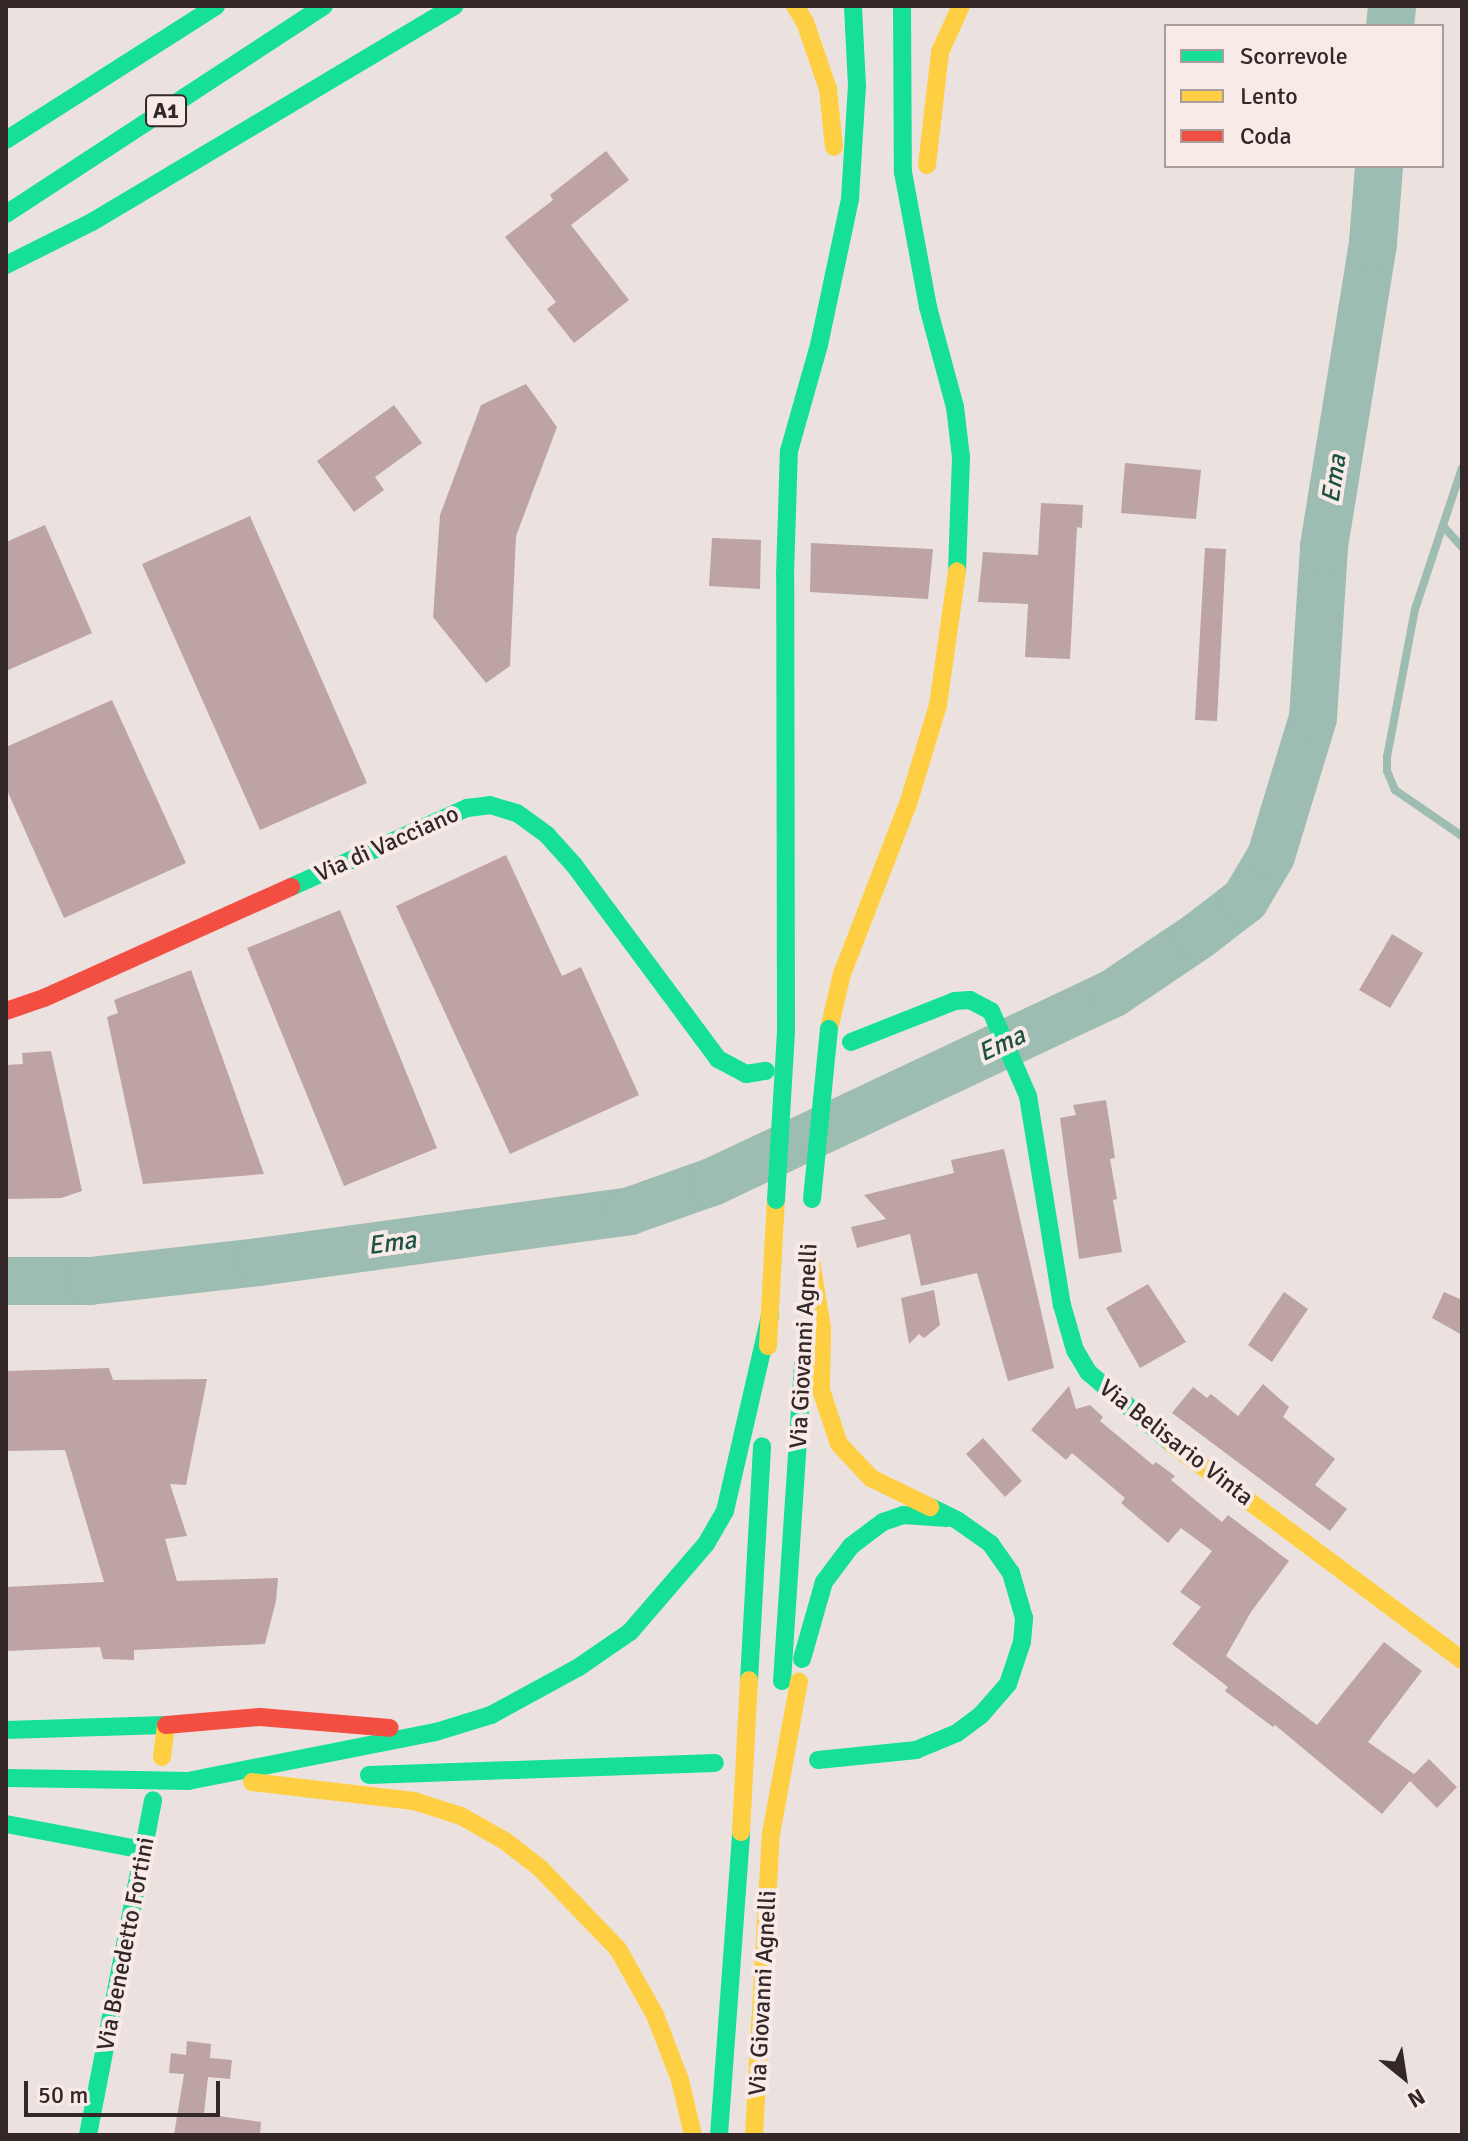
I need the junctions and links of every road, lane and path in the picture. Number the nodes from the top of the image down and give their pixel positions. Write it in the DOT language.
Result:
graph roads {
  1 [pos="216,6"];
  2 [pos="324,6"];
  3 [pos="455,6"];
  4 [pos="795,6"];
  5 [pos="853,6"];
  6 [pos="902,6"];
  7 [pos="961,6"];
  8 [pos="6,140"];
  9 [pos="6,214"];
  10 [pos="837,257"];
  11 [pos="6,265"];
  12 [pos="928,307"];
  13 [pos="6,1011"];
  14 [pos="851,1042"];
  15 [pos="766,1071"];
  16 [pos="812,1206"];
  17 [pos="770,1316"];
  18 [pos="957,1520"];
  19 [pos="1462,1660"];
  20 [pos="790,1681"];
  21 [pos="166,1725"];
  22 [pos="6,1730"];
  23 [pos="436,1732"];
  24 [pos="162,1757"];
  25 [pos="818,1760"];
  26 [pos="715,1763"];
  27 [pos="6,1778"];
  28 [pos="188,1781"];
  29 [pos="255,1782"];
  30 [pos="153,1800"];
  31 [pos="6,1824"];
  32 [pos="144,1850"];
  33 [pos="88,2135"];
  34 [pos="693,2135"];
  35 [pos="719,2135"];
  36 [pos="754,2135"];
  1 -- 8 [label="main road, A1"];
  2 -- 9 [label="main road, A1"];
  3 -- 11 [label="main road"];
  4 -- 10 [label="main road"];
  5 -- 10 [label="main road"];
  6 -- 12 [label="main road"];
  7 -- 12 [label="main road"];
  10 -- 17 [label="main road, Via Giovanni Agnelli, bridge"];
  12 -- 16 [label="main road, bridge"];
  13 -- 15 [label="main road, Via di Vacciano"];
  14 -- 19 [label="main road, Via Belisario Vinta"];
  17 -- 23 [label="main road"];
  17 -- 35 [label="main road, Via Giovanni Agnelli, bridge"];
  18 -- 20 [label="main road"];
  18 -- 20 [label="main road, Via Giovanni Agnelli"];
  18 -- 25 [label="main road"];
  20 -- 36 [label="main road, Via Giovanni Agnelli, bridge"];
  21 -- 22 [label="main road"];
  21 -- 23 [label="main road"];
  21 -- 24 [label="main road"];
  23 -- 28 [label="main road"];
  26 -- 29 [label="main road"];
  27 -- 28 [label="main road, bridge"];
  28 -- 29 [label="main road"];
  29 -- 34 [label="main road"];
  30 -- 32 [label="main road, Via Benedetto Fortini"];
  31 -- 32 [label="main road"];
  32 -- 33 [label="main road, Via Benedetto Fortini"];
}
